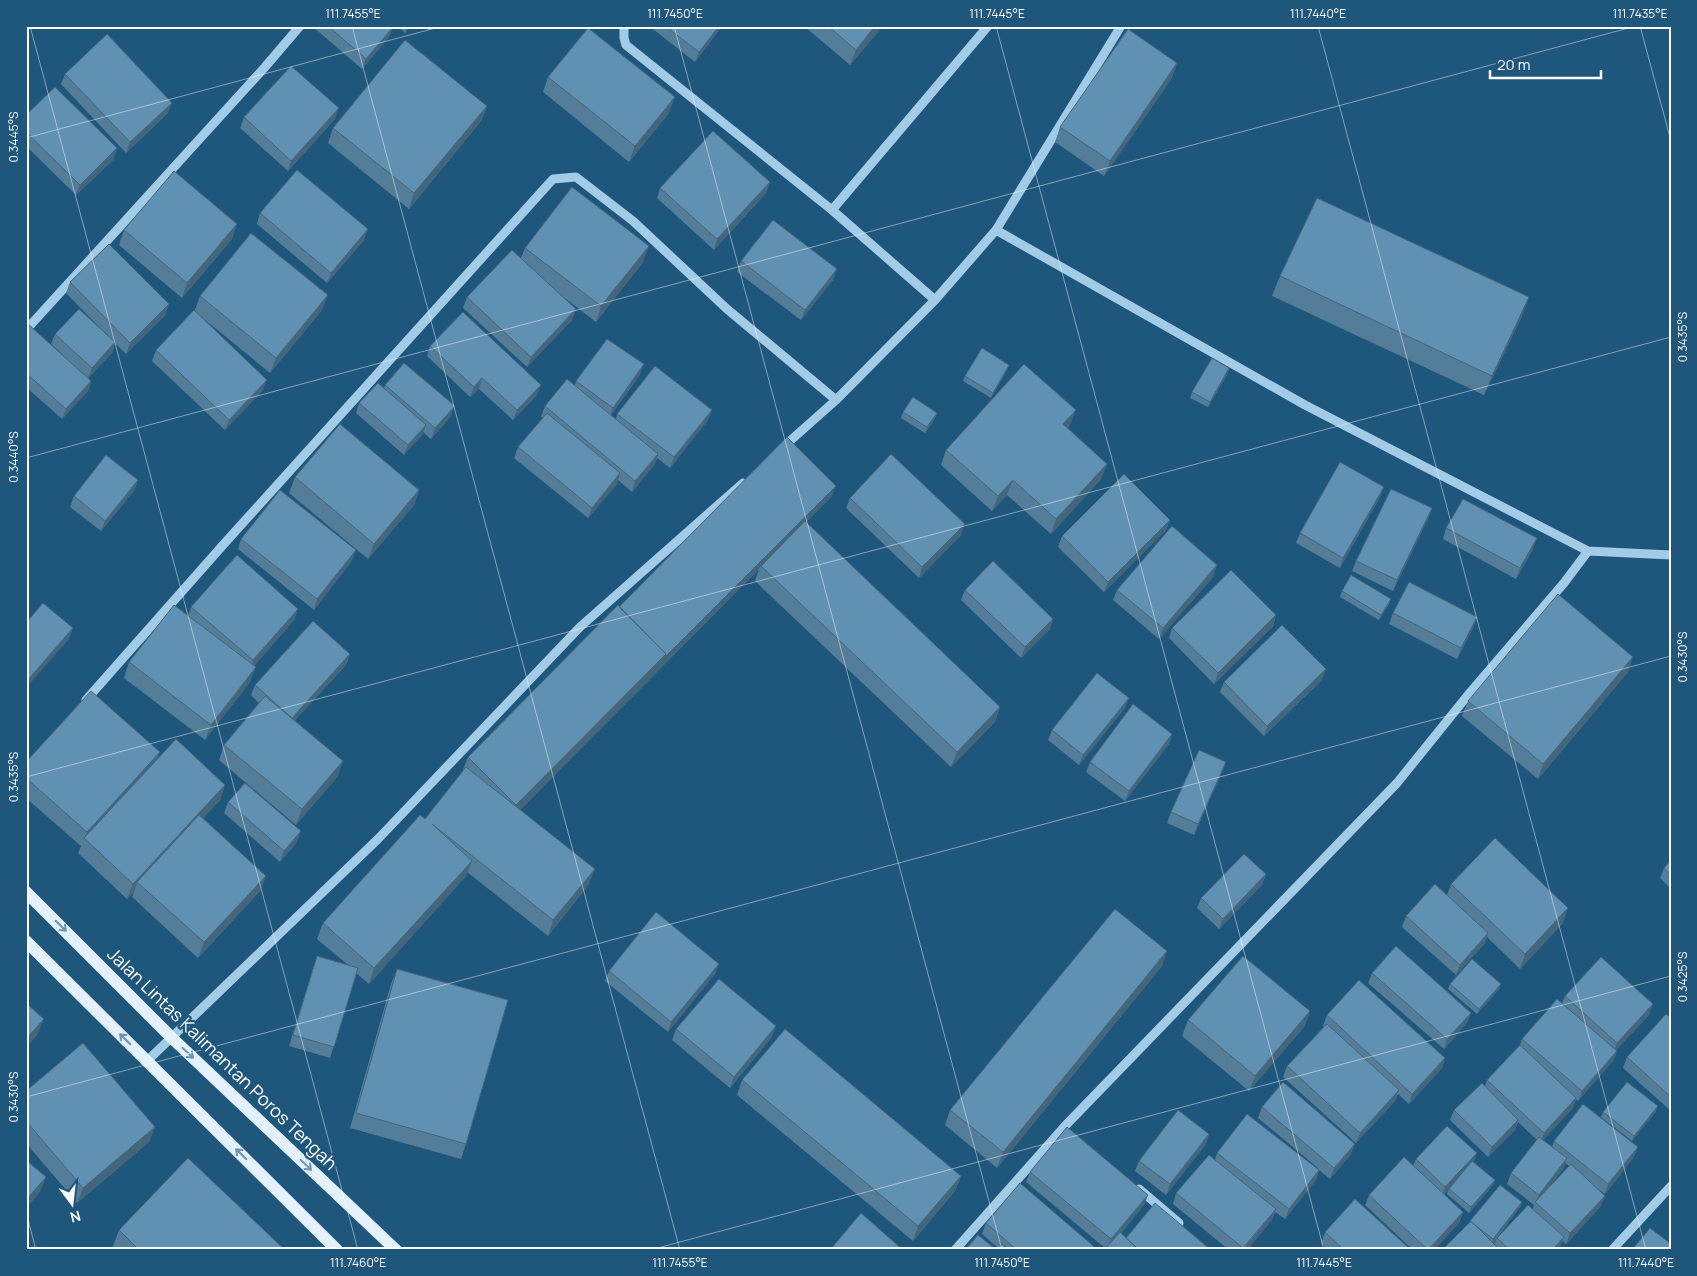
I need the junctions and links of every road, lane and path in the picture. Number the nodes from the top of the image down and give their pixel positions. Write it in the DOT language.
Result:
graph roads {
  1 [pos="300,26"];
  2 [pos="624,26"];
  3 [pos="988,26"];
  4 [pos="1121,26"];
  5 [pos="832,210"];
  6 [pos="996,230"];
  7 [pos="935,300"];
  8 [pos="26,330"];
  9 [pos="836,400"];
  10 [pos="778,452"];
  11 [pos="748,478"];
  12 [pos="1588,551"];
  13 [pos="1671,555"];
  14 [pos="79,708"];
  15 [pos="26,892"];
  16 [pos="26,941"];
  17 [pos="172,1038"];
  18 [pos="148,1062"];
  19 [pos="1130,1182"];
  20 [pos="1671,1186"];
  21 [pos="1188,1231"];
  22 [pos="337,1250"];
  23 [pos="396,1250"];
  24 [pos="955,1250"];
  25 [pos="1612,1250"];
  1 -- 8 [label="street"];
  2 -- 5 [label="street"];
  3 -- 5 [label="street"];
  4 -- 6 [label="street"];
  5 -- 7 [label="street"];
  6 -- 7 [label="street"];
  6 -- 12 [label="street"];
  7 -- 9 [label="street"];
  9 -- 10 [label="street"];
  9 -- 14 [label="street"];
  11 -- 17 [label="street"];
  12 -- 13 [label="street"];
  12 -- 24 [label="street"];
  15 -- 17 [label="main road, Jalan Lintas Kalimantan Poros Tengah, one-way"];
  18 -- 16 [label="main road, one-way"];
  17 -- 18 [label="street"];
  17 -- 23 [label="main road, Jalan Lintas Kalimantan Poros Tengah, one-way"];
  22 -- 18 [label="main road, one-way"];
  19 -- 21 [label="street"];
  20 -- 25 [label="street"];
}
